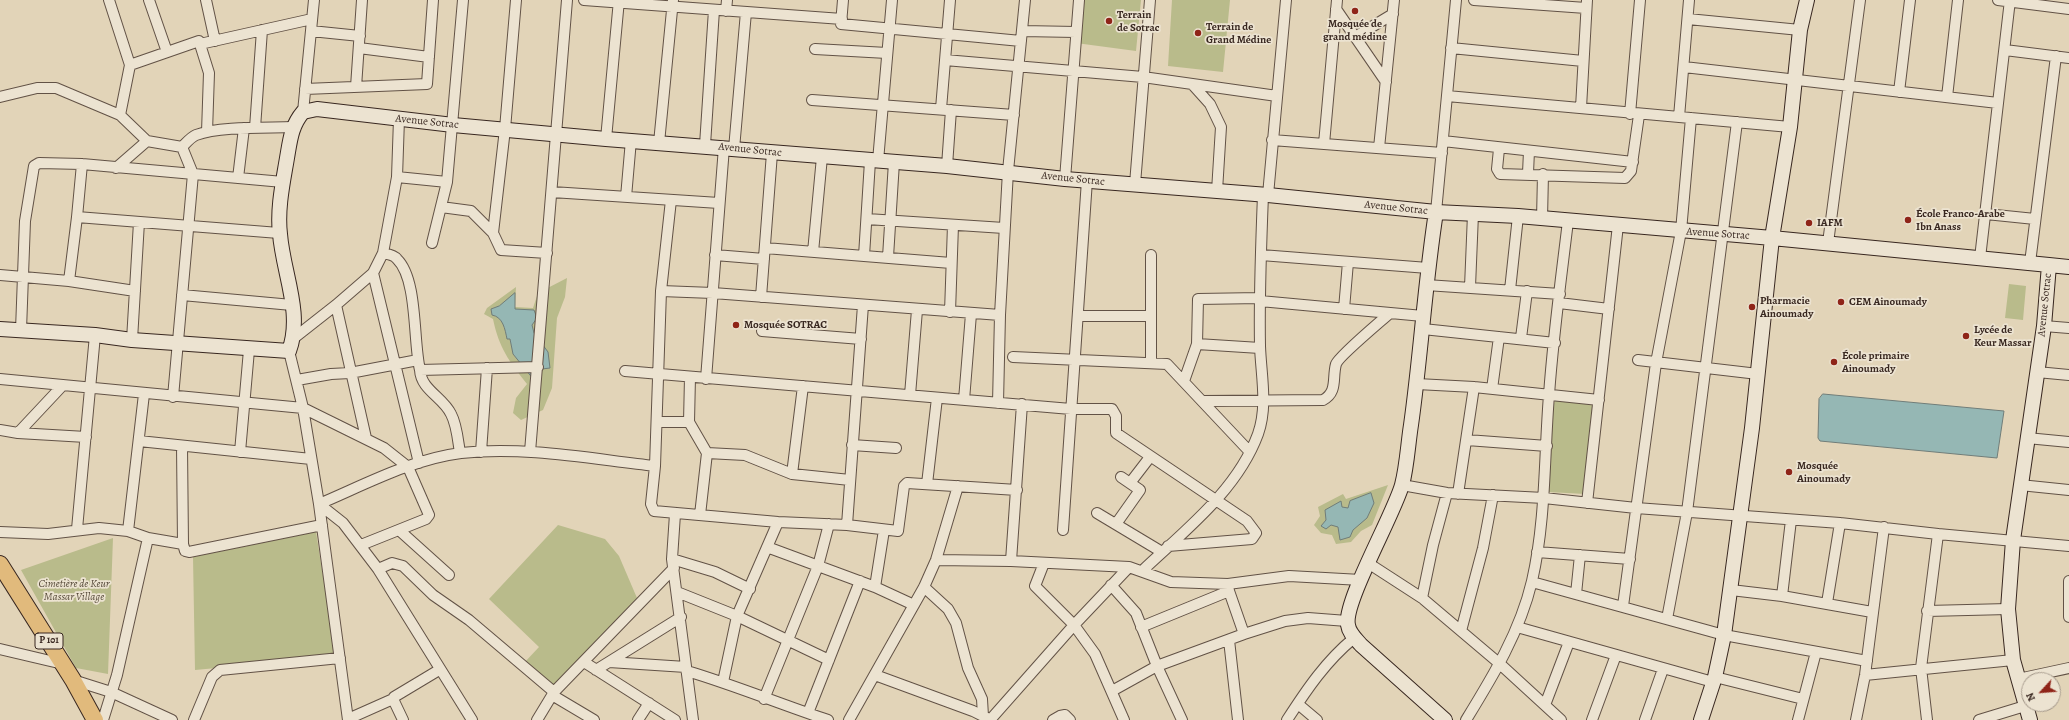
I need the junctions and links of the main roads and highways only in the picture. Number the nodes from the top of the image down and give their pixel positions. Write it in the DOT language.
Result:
graph roads {
  1 [pos="0,564"];
  2 [pos="95,720"];
  1 -- 2 [label="main road, P 101"];
}
